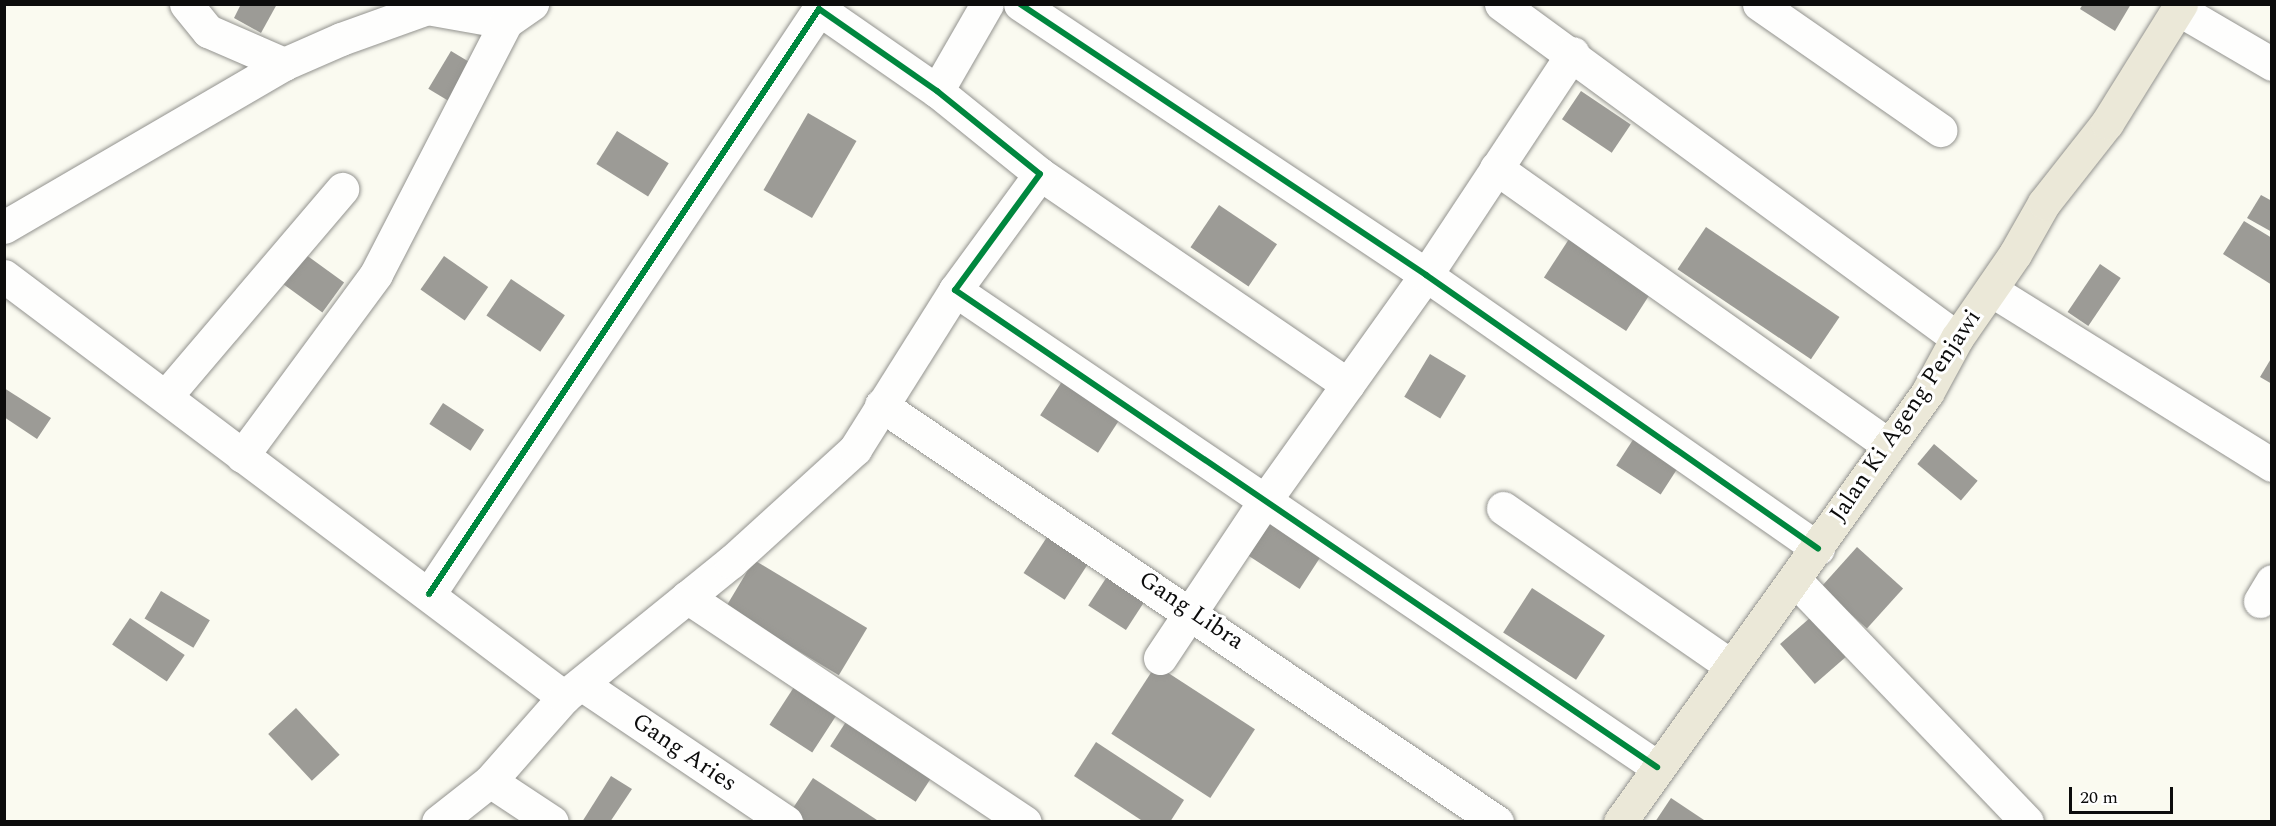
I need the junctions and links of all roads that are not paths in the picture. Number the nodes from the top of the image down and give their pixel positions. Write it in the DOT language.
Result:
graph roads {
  1 [pos="186,4"];
  2 [pos="532,4"];
  3 [pos="987,4"];
  4 [pos="1020,4"];
  5 [pos="1501,4"];
  6 [pos="1759,4"];
  7 [pos="815,7"];
  8 [pos="2180,7"];
  9 [pos="506,22"];
  10 [pos="1573,53"];
  11 [pos="284,64"];
  12 [pos="2271,64"];
  13 [pos="937,91"];
  14 [pos="1940,130"];
  15 [pos="1496,168"];
  16 [pos="1040,174"];
  17 [pos="342,189"];
  18 [pos="4,227"];
  19 [pos="1426,275"];
  20 [pos="4,276"];
  21 [pos="955,290"];
  22 [pos="1974,314"];
  23 [pos="1348,385"];
  24 [pos="166,396"];
  25 [pos="881,405"];
  26 [pos="1888,445"];
  27 [pos="242,456"];
  28 [pos="2271,465"];
  29 [pos="1266,499"];
  30 [pos="1503,508"];
  31 [pos="1818,548"];
  32 [pos="1794,580"];
  33 [pos="429,594"];
  34 [pos="687,597"];
  35 [pos="1191,611"];
  36 [pos="1161,658"];
  37 [pos="1730,665"];
  38 [pos="573,691"];
  39 [pos="1657,767"];
  40 [pos="490,781"];
  41 [pos="438,822"];
  42 [pos="552,822"];
  43 [pos="786,822"];
  44 [pos="1025,822"];
  45 [pos="1497,822"];
  46 [pos="1620,822"];
  47 [pos="2027,822"];
  1 -- 11 [label="street"];
  2 -- 9 [label="street"];
  3 -- 13 [label="street"];
  4 -- 19 [label="street"];
  5 -- 10 [label="street"];
  6 -- 14 [label="street"];
  7 -- 13 [label="street"];
  7 -- 33 [label="street"];
  8 -- 12 [label="street"];
  8 -- 22 [label="main road, Jalan Ki Ageng Penjawi"];
  9 -- 11 [label="street"];
  9 -- 27 [label="street"];
  10 -- 15 [label="street"];
  10 -- 22 [label="street"];
  11 -- 18 [label="street"];
  13 -- 16 [label="street"];
  15 -- 19 [label="street"];
  15 -- 26 [label="street"];
  16 -- 21 [label="street"];
  16 -- 23 [label="street"];
  17 -- 24 [label="street"];
  19 -- 23 [label="street"];
  19 -- 31 [label="street"];
  20 -- 24 [label="street, Gang Aries"];
  21 -- 25 [label="street"];
  21 -- 29 [label="street"];
  22 -- 26 [label="main road, Jalan Ki Ageng Penjawi"];
  22 -- 28 [label="street"];
  23 -- 29 [label="street"];
  24 -- 27 [label="street, Gang Aries"];
  25 -- 34 [label="street"];
  25 -- 35 [label="street, Gang Libra"];
  26 -- 31 [label="main road, Jalan Ki Ageng Penjawi"];
  27 -- 33 [label="street, Gang Aries"];
  29 -- 35 [label="street"];
  29 -- 39 [label="street"];
  30 -- 37 [label="street"];
  31 -- 32 [label="main road, Jalan Ki Ageng Penjawi"];
  32 -- 37 [label="main road, Jalan Ki Ageng Penjawi"];
  32 -- 47 [label="street"];
  33 -- 38 [label="street, Gang Aries"];
  34 -- 38 [label="street"];
  34 -- 44 [label="street"];
  35 -- 36 [label="street"];
  35 -- 45 [label="street, Gang Libra"];
  37 -- 39 [label="main road, Jalan Ki Ageng Penjawi"];
  38 -- 40 [label="street"];
  38 -- 43 [label="street, Gang Aries"];
  39 -- 46 [label="main road, Jalan Ki Ageng Penjawi"];
  40 -- 41 [label="street"];
  40 -- 42 [label="street"];
}
